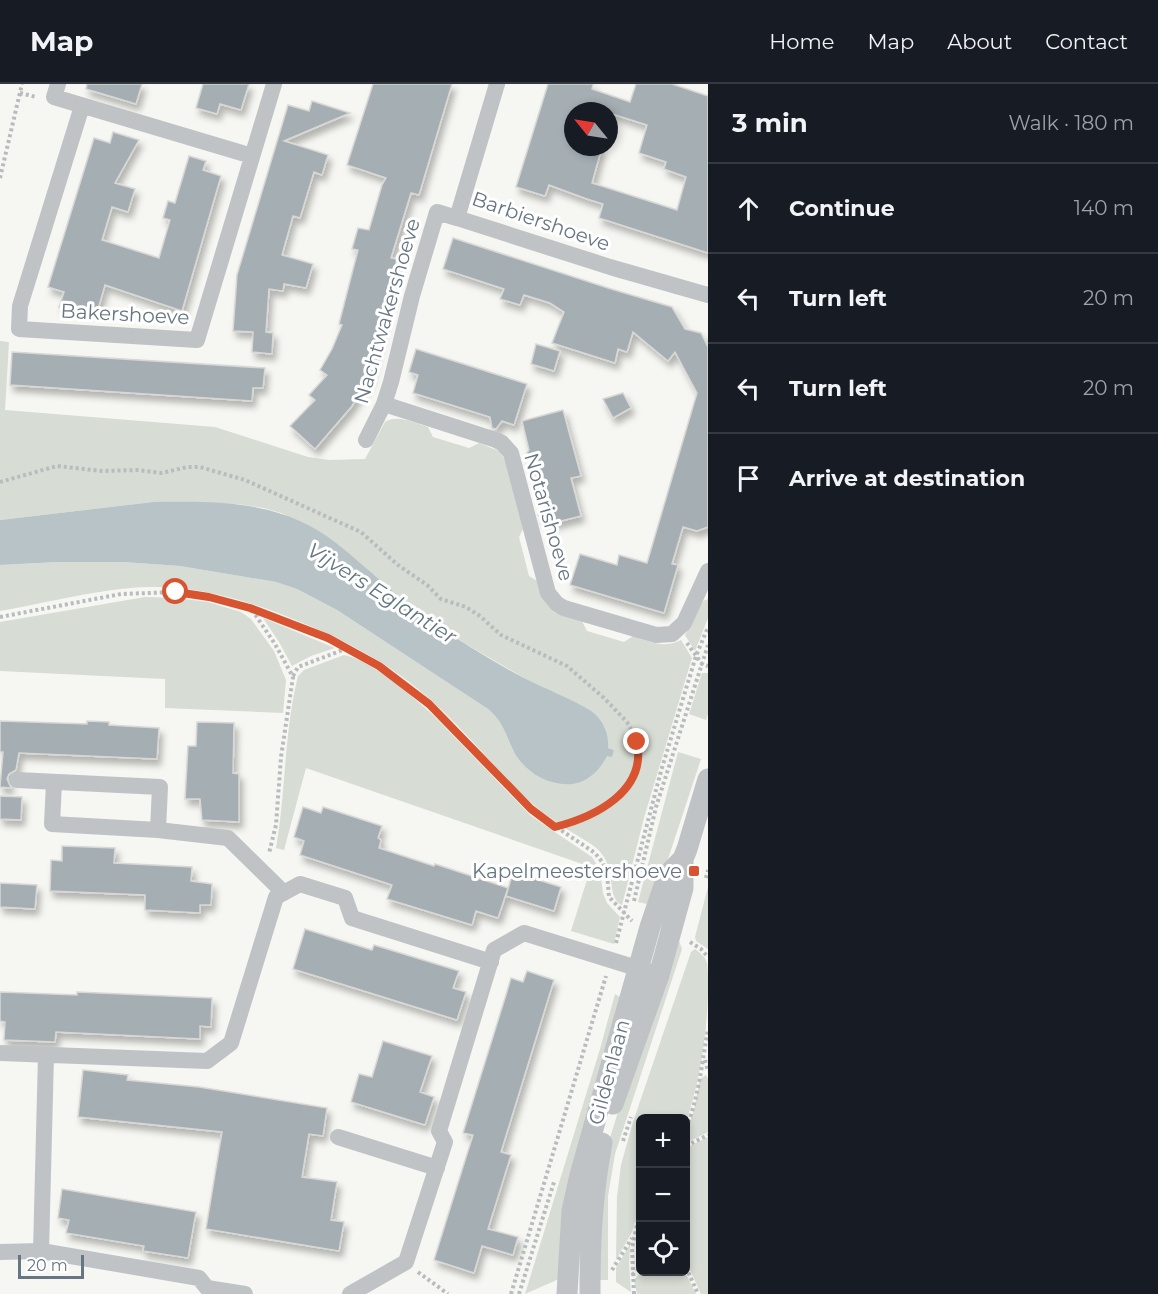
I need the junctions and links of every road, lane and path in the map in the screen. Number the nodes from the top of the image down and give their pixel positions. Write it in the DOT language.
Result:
graph roads {
  1 [pos="22,84"];
  2 [pos="58,84"];
  3 [pos="274,84"];
  4 [pos="497,84"];
  5 [pos="82,106"];
  6 [pos="252,156"];
  7 [pos="0,178"];
  8 [pos="457,218"];
  9 [pos="708,295"];
  10 [pos="384,405"];
  11 [pos="366,440"];
  12 [pos="0,482"];
  13 [pos="708,571"];
  14 [pos="250,608"];
  15 [pos="0,617"];
  16 [pos="678,630"];
  17 [pos="348,648"];
  18 [pos="708,666"];
  19 [pos="292,677"];
  20 [pos="17,780"];
  21 [pos="708,780"];
  22 [pos="54,783"];
  23 [pos="555,827"];
  24 [pos="158,830"];
  25 [pos="683,859"];
  26 [pos="708,870"];
  27 [pos="263,871"];
  28 [pos="705,880"];
  29 [pos="284,893"];
  30 [pos="630,920"];
  31 [pos="692,931"];
  32 [pos="690,941"];
  33 [pos="687,952"];
  34 [pos="708,957"];
  35 [pos="491,962"];
  36 [pos="638,968"];
  37 [pos="659,975"];
  38 [pos="708,1029"];
  39 [pos="0,1053"];
  40 [pos="46,1055"];
  41 [pos="705,1060"];
  42 [pos="708,1071"];
  43 [pos="633,1110"];
  44 [pos="690,1117"];
  45 [pos="708,1135"];
  46 [pos="338,1137"];
  47 [pos="690,1144"];
  48 [pos="621,1147"];
  49 [pos="437,1168"];
  50 [pos="637,1222"];
  51 [pos="634,1235"];
  52 [pos="41,1251"];
  53 [pos="0,1252"];
  54 [pos="612,1261"];
  55 [pos="406,1262"];
  56 [pos="636,1272"];
  57 [pos="690,1275"];
  58 [pos="632,1276"];
  59 [pos="245,1294"];
  60 [pos="350,1294"];
  61 [pos="448,1294"];
  62 [pos="567,1294"];
  63 [pos="590,1294"];
  64 [pos="633,1294"];
  65 [pos="699,1294"];
  1 -- 7 [label="path"];
  2 -- 5 [label="street"];
  3 -- 6 [label="street, Bakershoeve"];
  4 -- 8 [label="street, Barbiershoeve"];
  5 -- 6 [label="street"];
  5 -- 6 [label="street, Bakershoeve"];
  8 -- 9 [label="street, Barbiershoeve"];
  8 -- 10 [label="street, Nachtwakershoeve"];
  10 -- 11 [label="street, Nachtwakershoeve"];
  10 -- 16 [label="street, Notarishoeve"];
  12 -- 23 [label="path"];
  13 -- 16 [label="street"];
  14 -- 15 [label="path"];
  14 -- 17 [label="path"];
  14 -- 19 [label="path"];
  16 -- 18 [label="path"];
  17 -- 19 [label="path"];
  17 -- 23 [label="path"];
  19 -- 27 [label="path"];
  20 -- 22 [label="street"];
  21 -- 25 [label="street, Gildenlaan"];
  22 -- 24 [label="street"];
  22 -- 24 [label="street"];
  23 -- 30 [label="path"];
  24 -- 27 [label="street"];
  25 -- 36 [label="street, Gildenlaan"];
  25 -- 37 [label="street, Gildenlaan"];
  26 -- 28 [label="path"];
  27 -- 29 [label="street"];
  29 -- 35 [label="street"];
  29 -- 40 [label="street"];
  31 -- 32 [label="path"];
  32 -- 33 [label="path"];
  32 -- 34 [label="path"];
  35 -- 36 [label="street"];
  35 -- 49 [label="street"];
  36 -- 37 [label="street"];
  36 -- 62 [label="street, Gildenlaan"];
  37 -- 63 [label="street, Gildenlaan"];
  38 -- 41 [label="path"];
  39 -- 40 [label="street"];
  40 -- 52 [label="street"];
  41 -- 42 [label="path"];
  41 -- 44 [label="path"];
  43 -- 48 [label="path, Gildenlaan"];
  45 -- 47 [label="path"];
  46 -- 49 [label="street"];
  49 -- 55 [label="street"];
  50 -- 51 [label="path"];
  51 -- 54 [label="path"];
  51 -- 58 [label="path"];
  52 -- 53 [label="street"];
  52 -- 59 [label="street"];
  55 -- 60 [label="street"];
  55 -- 61 [label="path"];
  56 -- 58 [label="path"];
  57 -- 65 [label="path"];
  58 -- 64 [label="path"];
}
